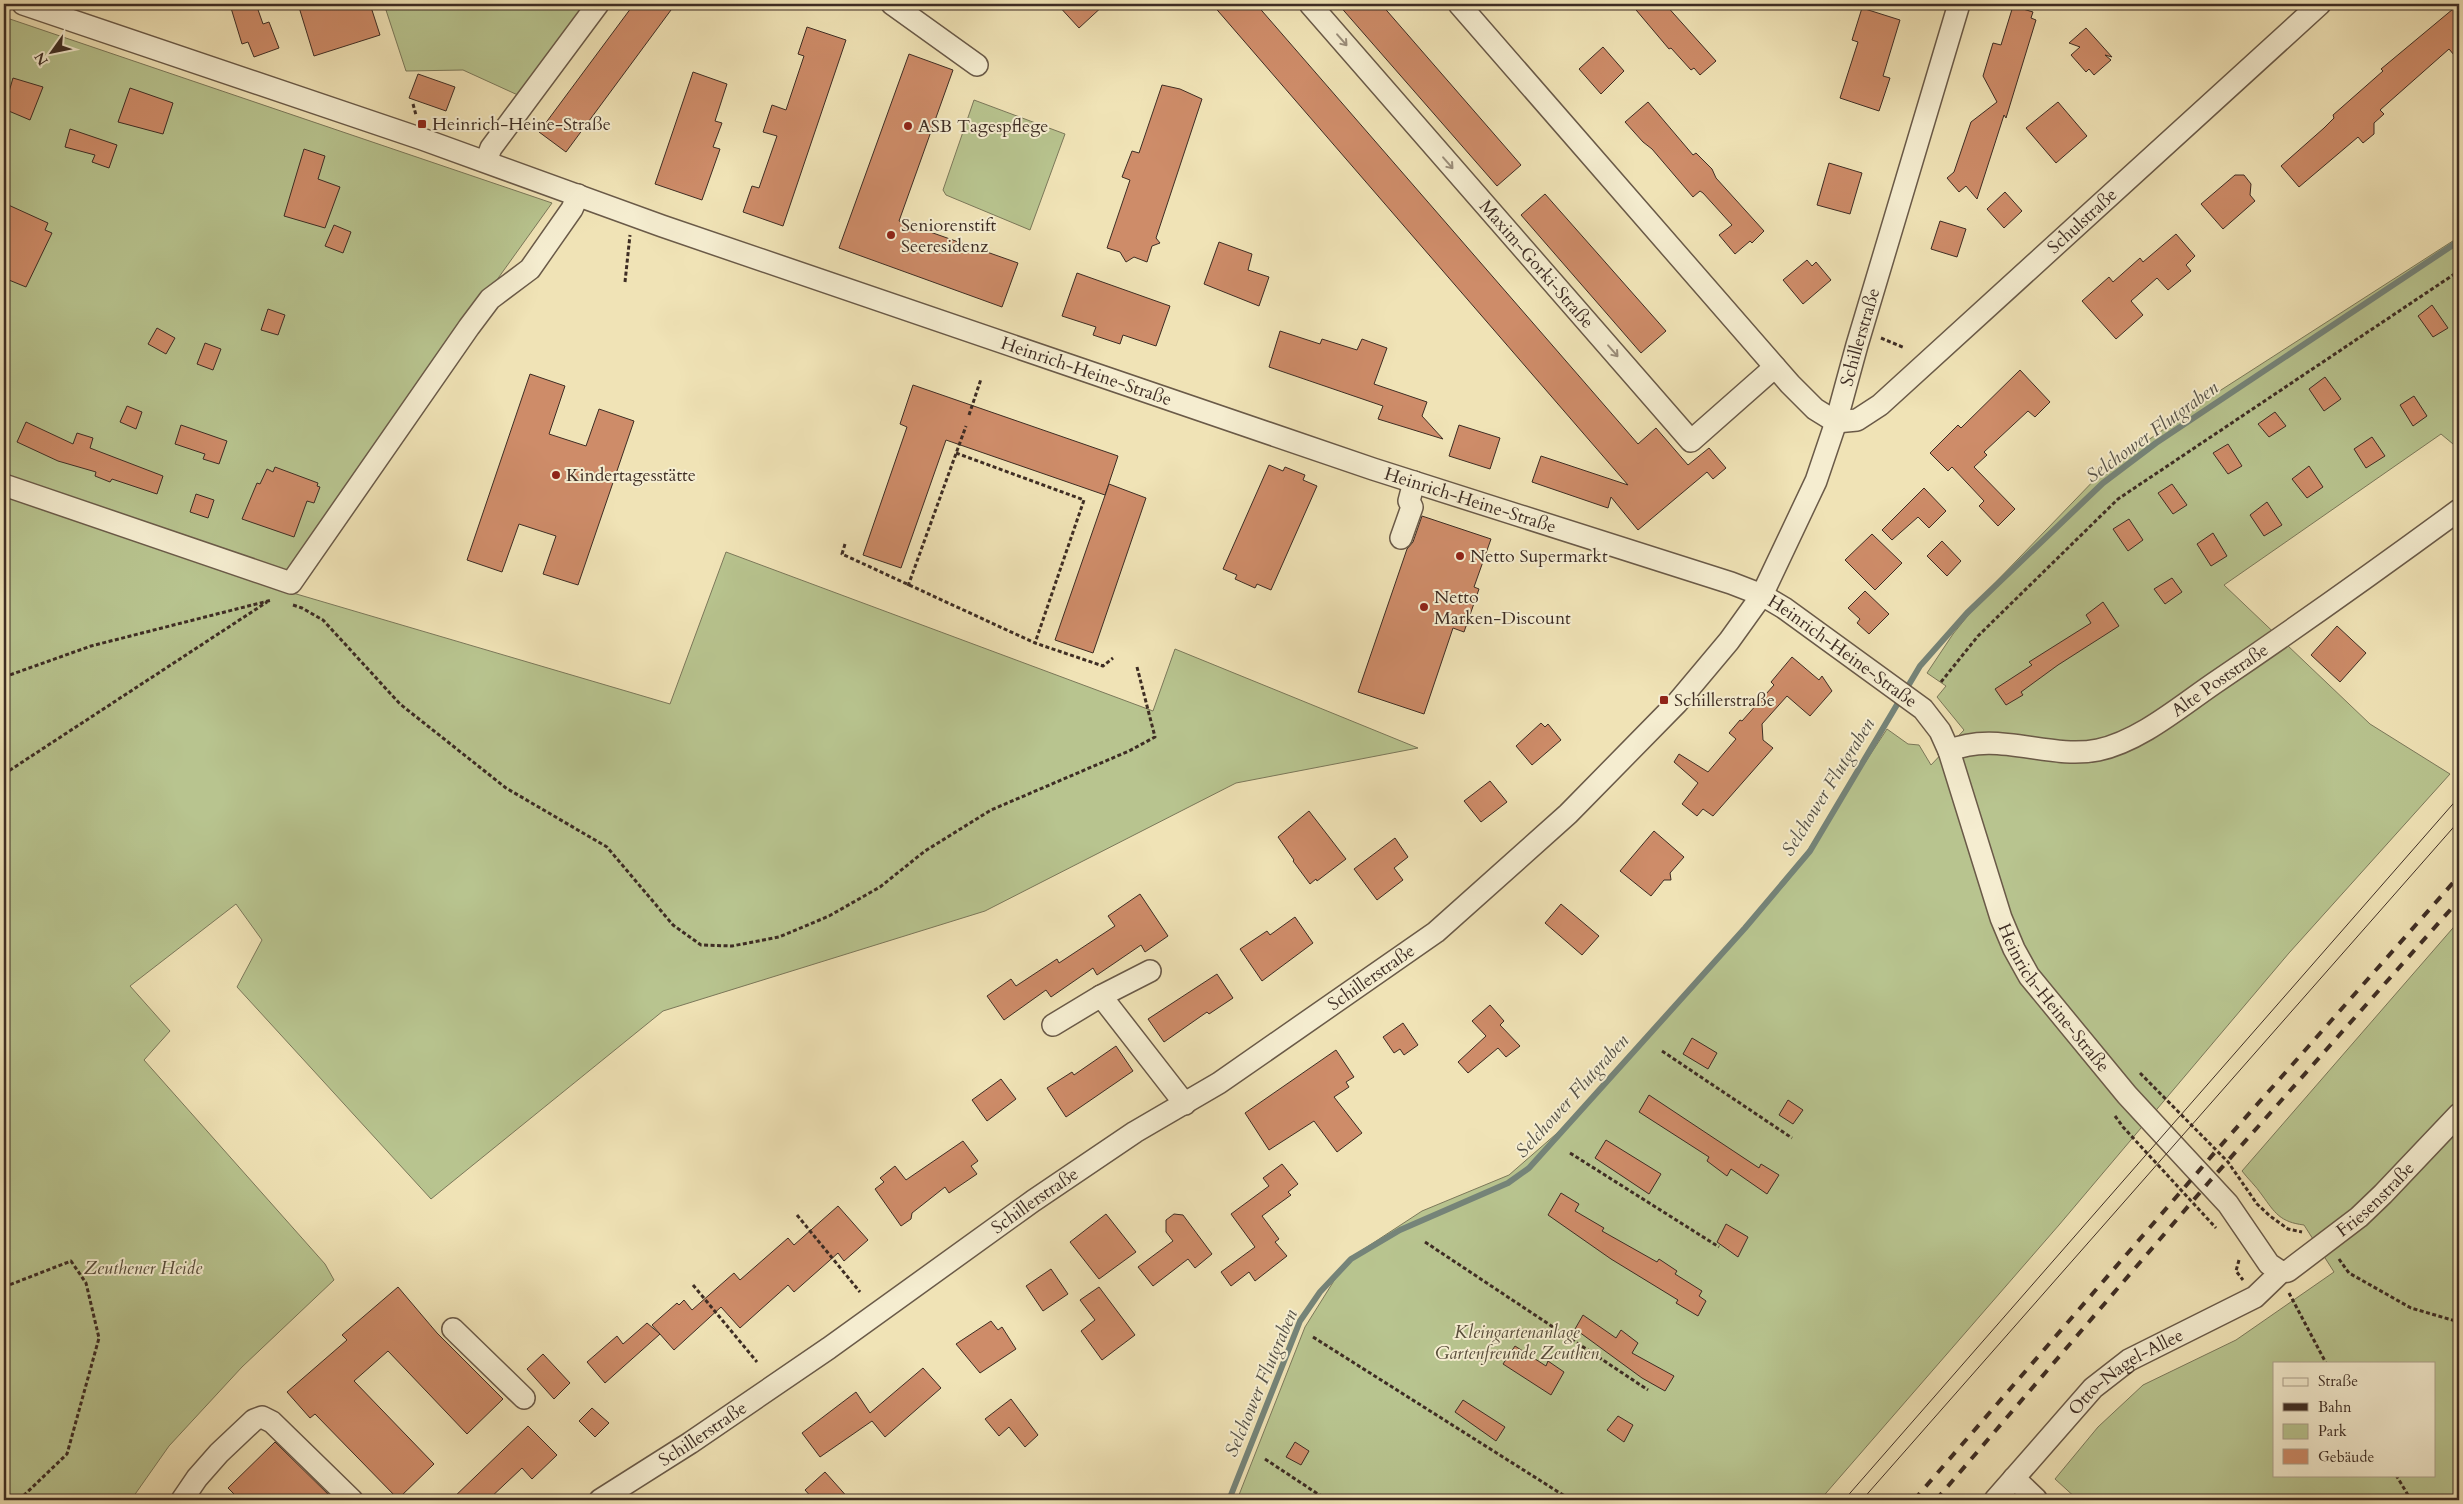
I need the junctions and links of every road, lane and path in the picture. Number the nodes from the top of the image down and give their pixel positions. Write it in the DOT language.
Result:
graph roads {
  1 [pos="24,4"];
  2 [pos="598,4"];
  3 [pos="892,4"];
  4 [pos="1310,4"];
  5 [pos="1459,4"];
  6 [pos="1959,4"];
  7 [pos="2320,4"];
  8 [pos="978,65"];
  9 [pos="486,161"];
  10 [pos="578,195"];
  11 [pos="630,229"];
  12 [pos="2459,271"];
  13 [pos="625,282"];
  14 [pos="1881,338"];
  15 [pos="1905,348"];
  16 [pos="1775,367"];
  17 [pos="981,379"];
  18 [pos="969,415"];
  19 [pos="1836,422"];
  20 [pos="966,426"];
  21 [pos="956,453"];
  22 [pos="1414,482"];
  23 [pos="4,485"];
  24 [pos="2459,510"];
  25 [pos="1401,538"];
  26 [pos="845,544"];
  27 [pos="908,586"];
  28 [pos="289,594"];
  29 [pos="1762,595"];
  30 [pos="270,600"];
  31 [pos="278,602"];
  32 [pos="1035,643"];
  33 [pos="1113,658"];
  34 [pos="1137,667"];
  35 [pos="4,677"];
  36 [pos="1941,682"];
  37 [pos="1949,751"];
  38 [pos="4,774"];
  39 [pos="1150,971"];
  40 [pos="1101,996"];
  41 [pos="1053,1025"];
  42 [pos="1662,1051"];
  43 [pos="2135,1069"];
  44 [pos="1184,1104"];
  45 [pos="2459,1114"];
  46 [pos="1792,1138"];
  47 [pos="1570,1153"];
  48 [pos="797,1215"];
  49 [pos="2327,1241"];
  50 [pos="1425,1242"];
  51 [pos="1719,1247"];
  52 [pos="2340,1259"];
  53 [pos="2281,1272"];
  54 [pos="693,1285"];
  55 [pos="4,1287"];
  56 [pos="860,1292"];
  57 [pos="2290,1296"];
  58 [pos="2459,1322"];
  59 [pos="453,1329"];
  60 [pos="1313,1337"];
  61 [pos="757,1362"];
  62 [pos="2325,1362"];
  63 [pos="1648,1390"];
  64 [pos="524,1398"];
  65 [pos="1265,1459"];
  66 [pos="2397,1476"];
  67 [pos="2014,1478"];
  68 [pos="2036,1498"];
  69 [pos="19,1500"];
  70 [pos="182,1500"];
  71 [pos="352,1500"];
  72 [pos="600,1500"];
  73 [pos="1327,1500"];
  74 [pos="1571,1500"];
  75 [pos="1995,1500"];
  76 [pos="2411,1500"];
  1 -- 9 [label="street, Heinrich-Heine-Straße"];
  2 -- 9 [label="street"];
  3 -- 8 [label="street"];
  4 -- 16 [label="street, Maxim-Gorki-Straße, one-way"];
  5 -- 16 [label="street"];
  6 -- 19 [label="street, Schillerstraße"];
  7 -- 19 [label="street, Schulstraße"];
  9 -- 10 [label="street, Heinrich-Heine-Straße"];
  10 -- 22 [label="street, Heinrich-Heine-Straße"];
  10 -- 28 [label="street"];
  11 -- 13 [label="path"];
  12 -- 36 [label="path"];
  14 -- 15 [label="path"];
  16 -- 19 [label="street"];
  17 -- 18 [label="path"];
  19 -- 29 [label="street, Schillerstraße"];
  20 -- 21 [label="path"];
  21 -- 27 [label="path"];
  21 -- 32 [label="path"];
  22 -- 25 [label="street"];
  22 -- 29 [label="street, Heinrich-Heine-Straße"];
  23 -- 28 [label="street"];
  24 -- 37 [label="street, Alte Poststraße"];
  26 -- 27 [label="path"];
  27 -- 32 [label="path"];
  28 -- 30 [label="path"];
  28 -- 34 [label="path"];
  29 -- 37 [label="street, Heinrich-Heine-Straße"];
  29 -- 44 [label="street, Schillerstraße"];
  30 -- 31 [label="path"];
  30 -- 35 [label="path"];
  30 -- 38 [label="path"];
  32 -- 33 [label="path"];
  37 -- 53 [label="street, Heinrich-Heine-Straße"];
  39 -- 40 [label="street"];
  40 -- 41 [label="street"];
  40 -- 44 [label="street"];
  42 -- 46 [label="path"];
  43 -- 49 [label="path"];
  44 -- 72 [label="street, Schillerstraße"];
  45 -- 49 [label="street, Friesenstraße"];
  47 -- 51 [label="path"];
  48 -- 56 [label="path"];
  49 -- 53 [label="street, Friesenstraße"];
  50 -- 63 [label="path"];
  52 -- 58 [label="path"];
  53 -- 67 [label="street, Otto-Nagel-Allee"];
  54 -- 61 [label="path"];
  55 -- 69 [label="path"];
  57 -- 62 [label="path"];
  59 -- 64 [label="street"];
  60 -- 74 [label="path"];
  65 -- 73 [label="path"];
  66 -- 76 [label="path"];
  67 -- 68 [label="street"];
  67 -- 75 [label="street, Otto-Nagel-Allee"];
  70 -- 71 [label="street"];
}
